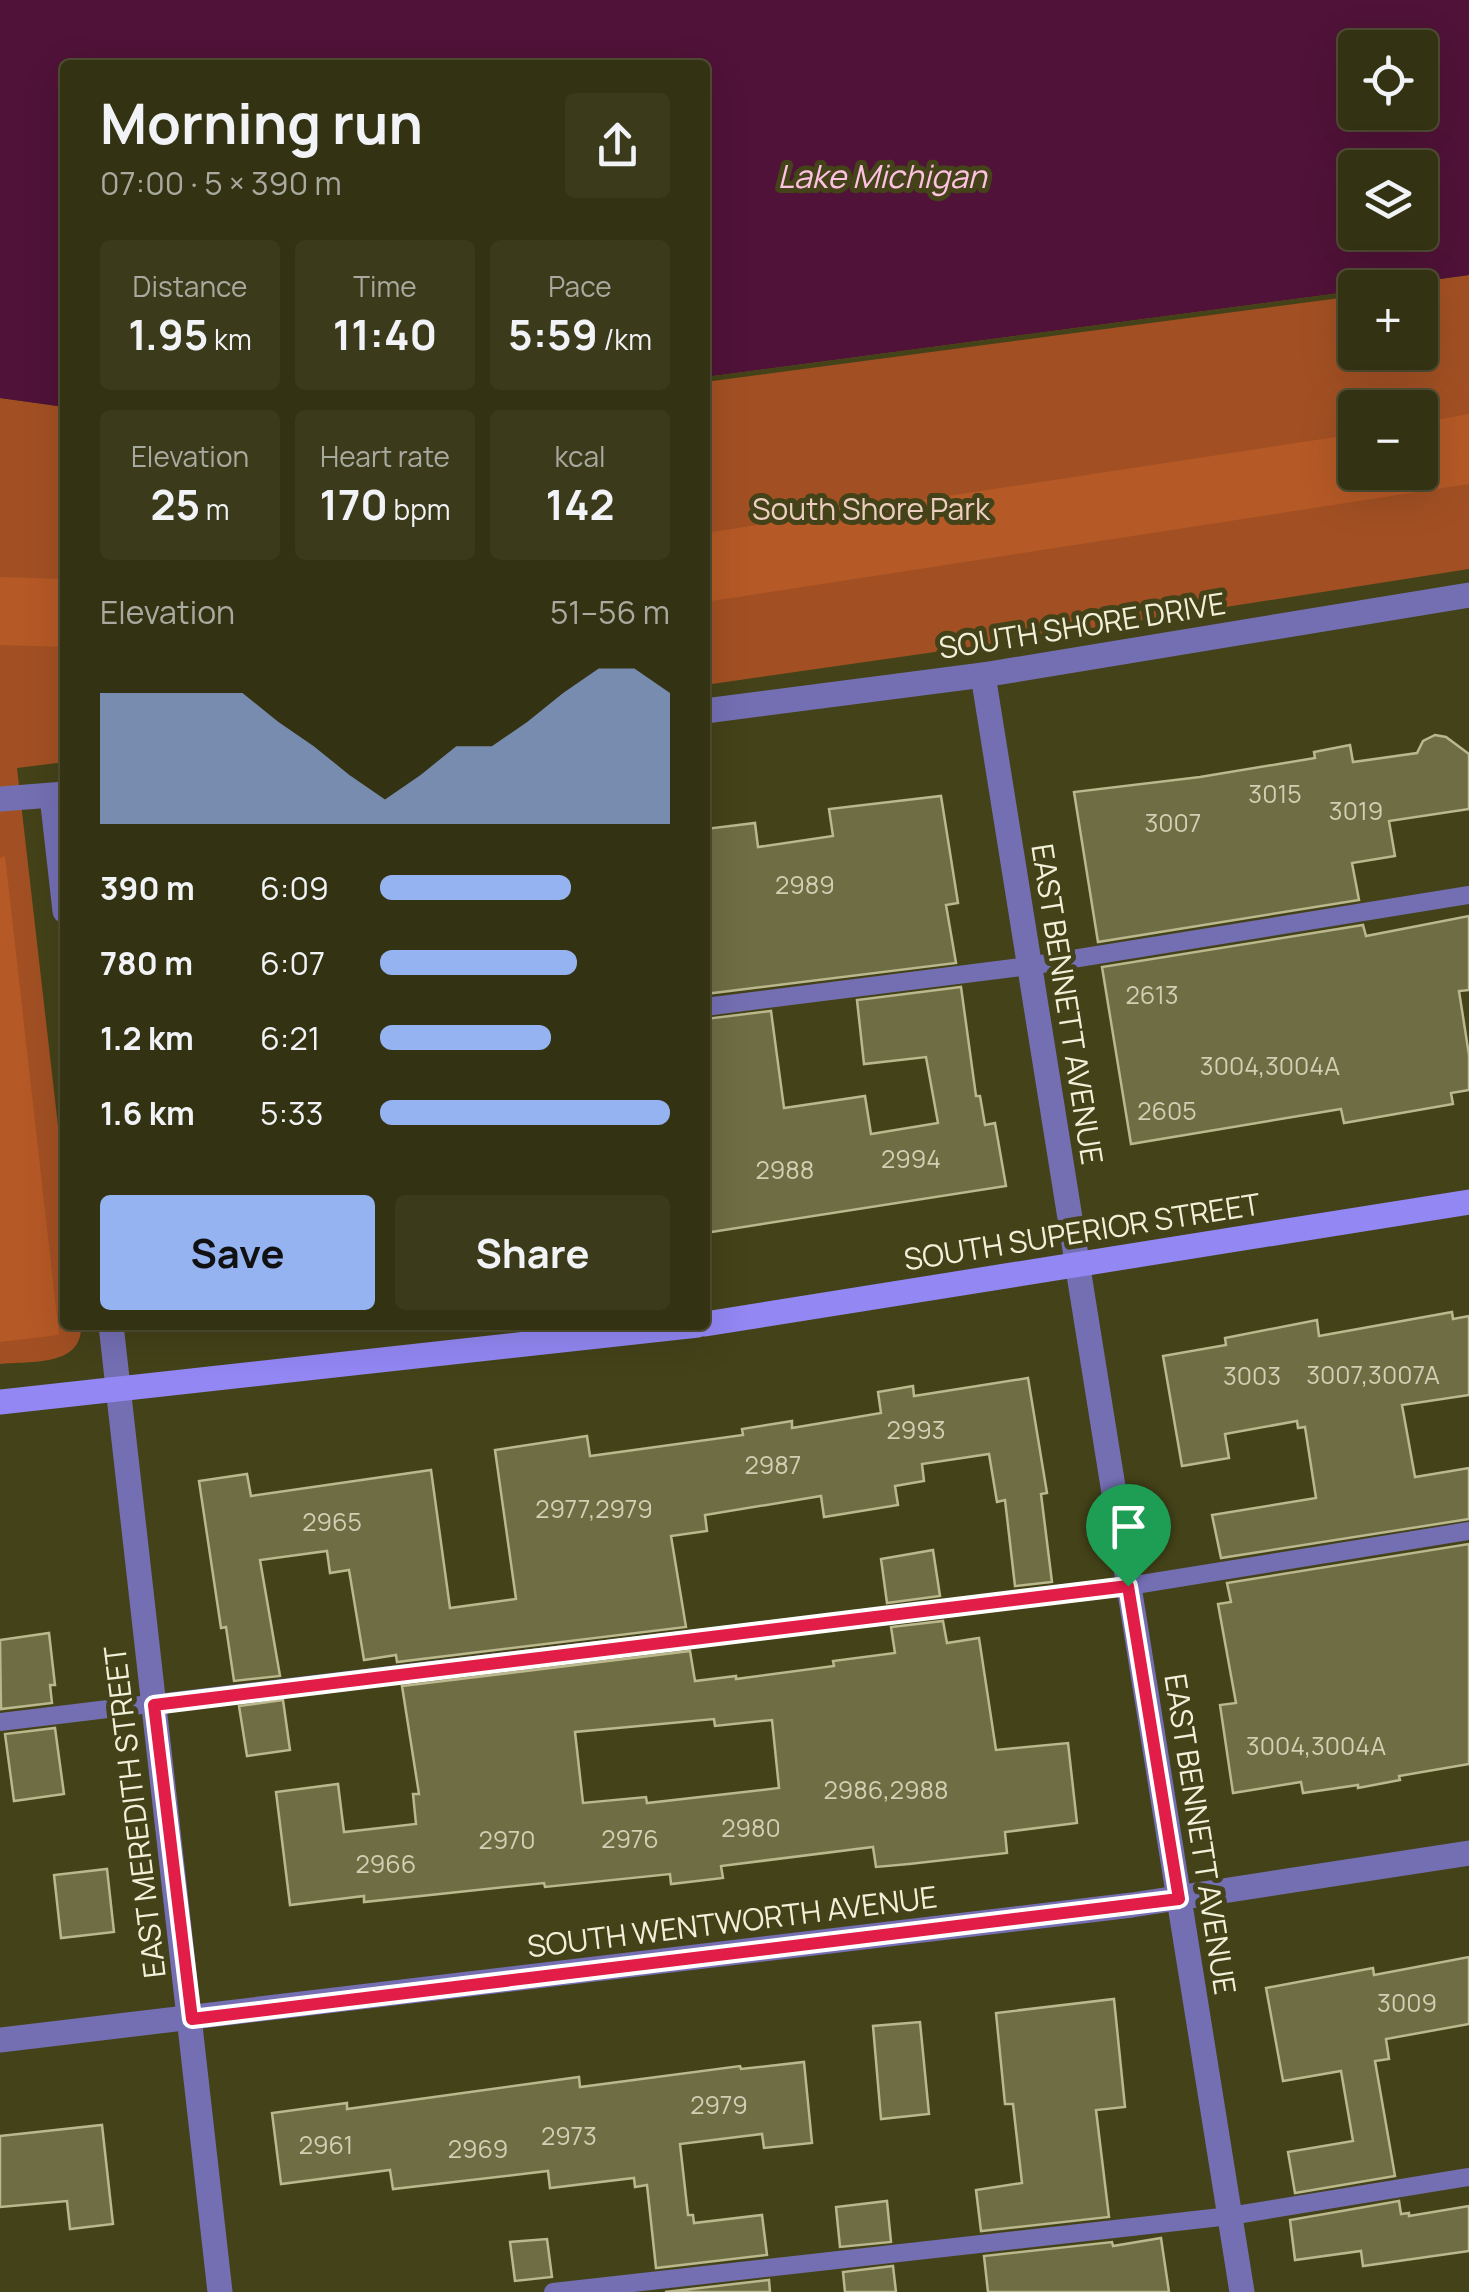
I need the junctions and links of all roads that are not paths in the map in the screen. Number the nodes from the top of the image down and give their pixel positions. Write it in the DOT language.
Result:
graph roads {
  1 [pos="1469,595"];
  2 [pos="982,675"];
  3 [pos="710,710"];
  4 [pos="59,795"];
  5 [pos="0,799"];
  6 [pos="1469,895"];
  7 [pos="1029,966"];
  8 [pos="710,1006"];
  9 [pos="1469,1202"];
  10 [pos="1077,1265"];
  11 [pos="710,1323"];
  12 [pos="112,1330"];
  13 [pos="649,1330"];
  14 [pos="118,1390"];
  15 [pos="0,1402"];
  16 [pos="1469,1531"];
  17 [pos="1128,1586"];
  18 [pos="154,1705"];
  19 [pos="0,1722"];
  20 [pos="1469,1853"];
  21 [pos="1179,1899"];
  22 [pos="192,2019"];
  23 [pos="0,2040"];
  24 [pos="1469,2177"];
  25 [pos="1230,2216"];
  26 [pos="220,2292"];
  27 [pos="553,2292"];
  28 [pos="1242,2292"];
  1 -- 2 [label="street, SOUTH SHORE DRIVE"];
  2 -- 3 [label="street, SOUTH SHORE DRIVE"];
  2 -- 7 [label="street, EAST BENNETT AVENUE"];
  4 -- 5 [label="street"];
  6 -- 7 [label="lane"];
  7 -- 8 [label="lane"];
  7 -- 10 [label="street, EAST BENNETT AVENUE"];
  9 -- 10 [label="street, SOUTH SUPERIOR STREET"];
  10 -- 11 [label="street, SOUTH SUPERIOR STREET"];
  10 -- 17 [label="street, EAST BENNETT AVENUE"];
  12 -- 14 [label="street, EAST MEREDITH STREET"];
  13 -- 14 [label="street, SOUTH SUPERIOR STREET"];
  14 -- 15 [label="street, SOUTH SUPERIOR STREET"];
  14 -- 18 [label="street, EAST MEREDITH STREET"];
  16 -- 17 [label="lane"];
  17 -- 18 [label="lane"];
  17 -- 21 [label="street, EAST BENNETT AVENUE"];
  18 -- 19 [label="lane"];
  18 -- 22 [label="street, EAST MEREDITH STREET"];
  20 -- 21 [label="street, SOUTH WENTWORTH AVENUE"];
  21 -- 22 [label="street, SOUTH WENTWORTH AVENUE"];
  21 -- 25 [label="street, EAST BENNETT AVENUE"];
  22 -- 23 [label="street, SOUTH WENTWORTH AVENUE"];
  22 -- 26 [label="street, EAST MEREDITH STREET"];
  24 -- 25 [label="lane"];
  25 -- 27 [label="lane"];
  25 -- 28 [label="street, EAST BENNETT AVENUE"];
}
